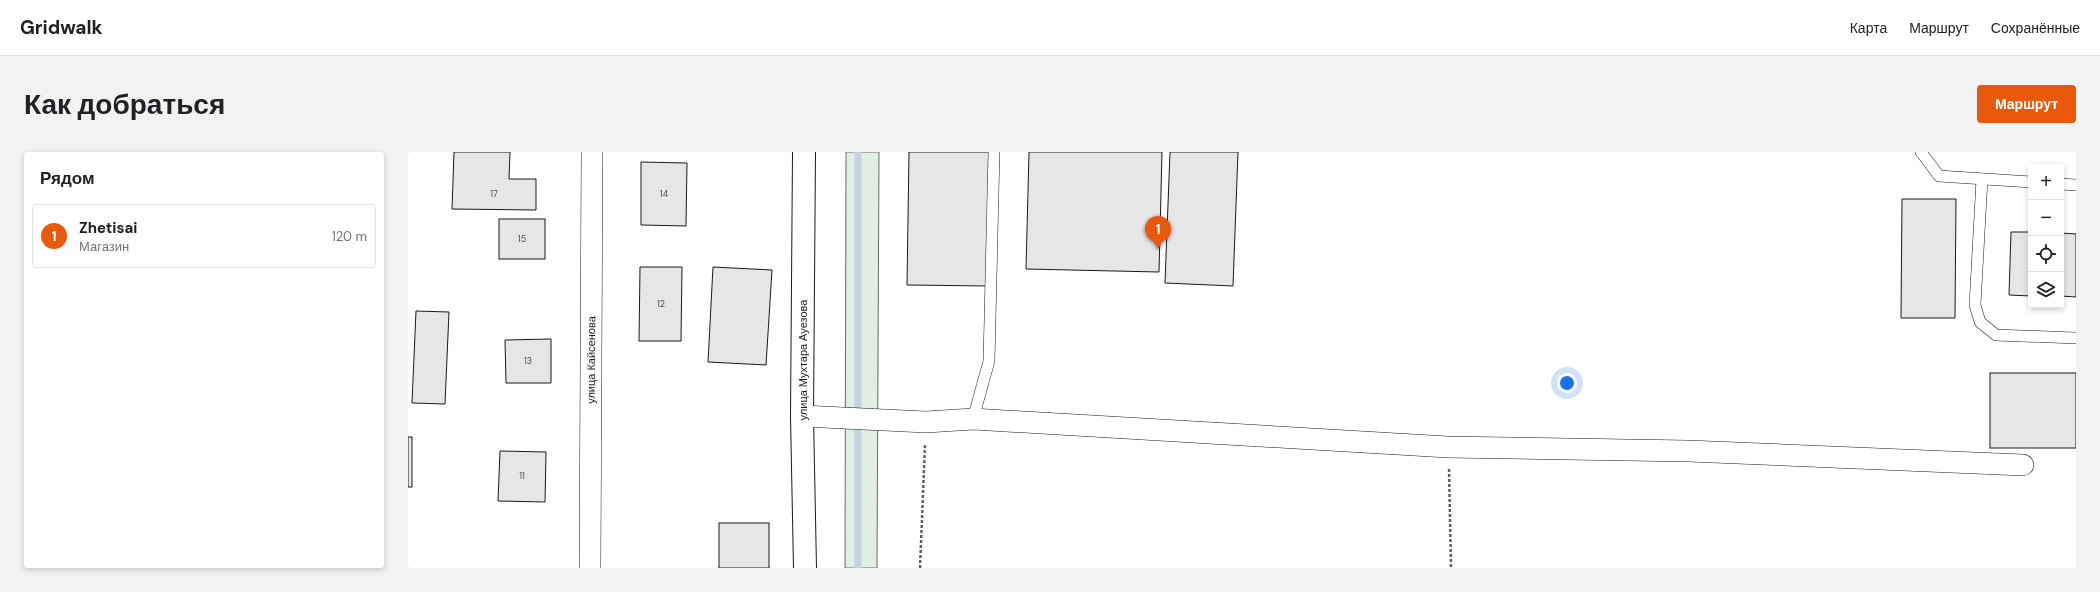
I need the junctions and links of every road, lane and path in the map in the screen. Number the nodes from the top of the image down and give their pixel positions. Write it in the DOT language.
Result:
graph roads {
  1 [pos="592,152"];
  2 [pos="804,152"];
  3 [pos="994,152"];
  4 [pos="1921,152"];
  5 [pos="1982,180"];
  6 [pos="2028,182"];
  7 [pos="2064,184"];
  8 [pos="2076,185"];
  9 [pos="2076,338"];
  10 [pos="802,416"];
  11 [pos="973,419"];
  12 [pos="926,422"];
  13 [pos="1448,447"];
  14 [pos="2023,466"];
  15 [pos="590,568"];
  16 [pos="805,568"];
  17 [pos="920,568"];
  18 [pos="1451,568"];
  1 -- 15 [label="street, улица Кайсенова"];
  2 -- 10 [label="main road, улица Мухтара Ауезова"];
  3 -- 11 [label="lane"];
  4 -- 5 [label="lane"];
  5 -- 6 [label="lane"];
  5 -- 9 [label="lane"];
  7 -- 8 [label="lane"];
  10 -- 12 [label="street"];
  10 -- 16 [label="main road, улица Мухтара Ауезова"];
  11 -- 12 [label="street"];
  11 -- 13 [label="street"];
  12 -- 17 [label="path"];
  13 -- 14 [label="street"];
  13 -- 18 [label="path"];
}
